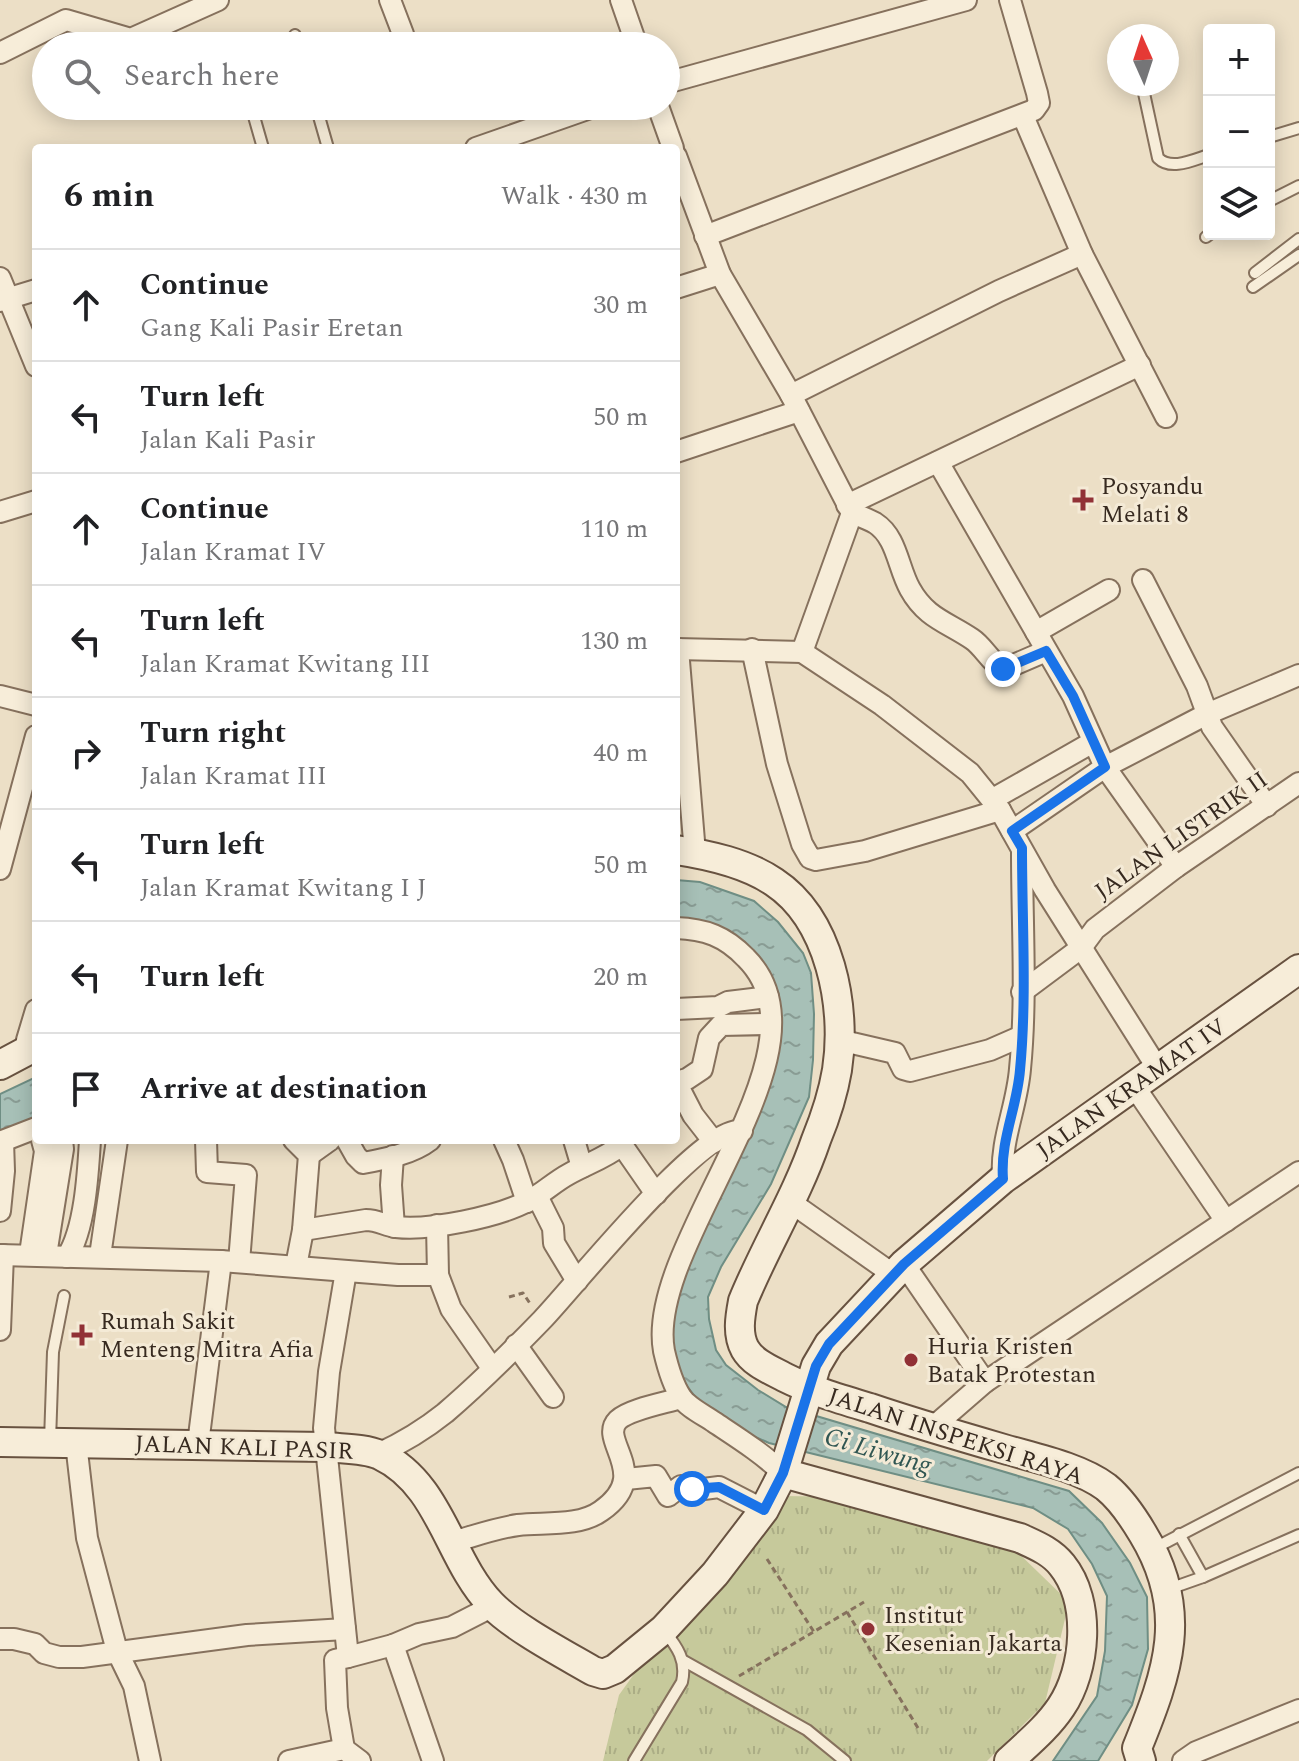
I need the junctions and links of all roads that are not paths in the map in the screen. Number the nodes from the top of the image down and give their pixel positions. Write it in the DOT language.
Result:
graph roads {
  1 [pos="218,0"];
  2 [pos="390,0"];
  3 [pos="621,0"];
  4 [pos="966,0"];
  5 [pos="1010,0"];
  6 [pos="42,32"];
  7 [pos="103,32"];
  8 [pos="151,32"];
  9 [pos="402,32"];
  10 [pos="632,32"];
  11 [pos="32,37"];
  12 [pos="0,53"];
  13 [pos="680,79"];
  14 [pos="1145,96"];
  15 [pos="1023,116"];
  16 [pos="255,120"];
  17 [pos="320,120"];
  18 [pos="556,120"];
  19 [pos="663,120"];
  20 [pos="1299,128"];
  21 [pos="1275,135"];
  22 [pos="262,144"];
  23 [pos="327,144"];
  24 [pos="487,144"];
  25 [pos="672,144"];
  26 [pos="1203,157"];
  27 [pos="680,167"];
  28 [pos="1299,186"];
  29 [pos="1275,198"];
  30 [pos="705,236"];
  31 [pos="1299,239"];
  32 [pos="1082,254"];
  33 [pos="1299,255"];
  34 [pos="1255,273"];
  35 [pos="720,274"];
  36 [pos="0,278"];
  37 [pos="680,287"];
  38 [pos="1253,287"];
  39 [pos="32,291"];
  40 [pos="4,300"];
  41 [pos="32,358"];
  42 [pos="1140,365"];
  43 [pos="795,403"];
  44 [pos="1166,417"];
  45 [pos="680,450"];
  46 [pos="938,462"];
  47 [pos="32,502"];
  48 [pos="850,509"];
  49 [pos="0,512"];
  50 [pos="1143,580"];
  51 [pos="1109,590"];
  52 [pos="1036,632"];
  53 [pos="680,649"];
  54 [pos="752,649"];
  55 [pos="1046,651"];
  56 [pos="802,652"];
  57 [pos="1297,679"];
  58 [pos="0,696"];
  59 [pos="32,704"];
  60 [pos="1207,714"];
  61 [pos="680,717"];
  62 [pos="1093,742"];
  63 [pos="32,751"];
  64 [pos="1105,767"];
  65 [pos="1299,783"];
  66 [pos="996,804"];
  67 [pos="1267,806"];
  68 [pos="1017,840"];
  69 [pos="686,852"];
  70 [pos="1176,867"];
  71 [pos="0,869"];
  72 [pos="680,928"];
  73 [pos="1081,948"];
  74 [pos="1299,969"];
  75 [pos="1022,992"];
  76 [pos="768,997"];
  77 [pos="680,1009"];
  78 [pos="32,1023"];
  79 [pos="770,1024"];
  80 [pos="1022,1036"];
  81 [pos="839,1040"];
  82 [pos="32,1047"];
  83 [pos="32,1049"];
  84 [pos="0,1065"];
  85 [pos="1158,1069"];
  86 [pos="680,1081"];
  87 [pos="1134,1086"];
  88 [pos="680,1090"];
  89 [pos="32,1129"];
  90 [pos="742,1131"];
  91 [pos="1,1141"];
  92 [pos="714,1142"];
  93 [pos="43,1144"];
  94 [pos="62,1144"];
  95 [pos="89,1144"];
  96 [pos="116,1144"];
  97 [pos="206,1144"];
  98 [pos="298,1144"];
  99 [pos="324,1144"];
  100 [pos="349,1144"];
  101 [pos="425,1144"];
  102 [pos="506,1144"];
  103 [pos="575,1144"];
  104 [pos="616,1144"];
  105 [pos="619,1144"];
  106 [pos="309,1155"];
  107 [pos="393,1156"];
  108 [pos="582,1167"];
  109 [pos="1299,1172"];
  110 [pos="1003,1179"];
  111 [pos="656,1194"];
  112 [pos="532,1199"];
  113 [pos="789,1201"];
  114 [pos="0,1211"];
  115 [pos="1226,1221"];
  116 [pos="437,1225"];
  117 [pos="394,1227"];
  118 [pos="303,1230"];
  119 [pos="2,1255"];
  120 [pos="48,1255"];
  121 [pos="100,1256"];
  122 [pos="230,1262"];
  123 [pos="296,1266"];
  124 [pos="899,1269"];
  125 [pos="346,1271"];
  126 [pos="438,1275"];
  127 [pos="577,1281"];
  128 [pos="64,1296"];
  129 [pos="0,1330"];
  130 [pos="516,1345"];
  131 [pos="492,1368"];
  132 [pos="985,1382"];
  133 [pos="806,1394"];
  134 [pos="553,1397"];
  135 [pos="681,1398"];
  136 [pos="932,1428"];
  137 [pos="198,1437"];
  138 [pos="0,1442"];
  139 [pos="63,1442"];
  140 [pos="326,1447"];
  141 [pos="378,1454"];
  142 [pos="784,1466"];
  143 [pos="1299,1473"];
  144 [pos="626,1479"];
  145 [pos="764,1510"];
  146 [pos="1179,1534"];
  147 [pos="1299,1535"];
  148 [pos="453,1542"];
  149 [pos="1153,1549"];
  150 [pos="1203,1577"];
  151 [pos="1167,1590"];
  152 [pos="493,1606"];
  153 [pos="345,1629"];
  154 [pos="664,1629"];
  155 [pos="0,1639"];
  156 [pos="393,1645"];
  157 [pos="117,1651"];
  158 [pos="348,1657"];
  159 [pos="684,1661"];
  160 [pos="1299,1710"];
  161 [pos="352,1755"];
  162 [pos="638,1760"];
  163 [pos="150,1761"];
  164 [pos="289,1761"];
  165 [pos="433,1761"];
  166 [pos="845,1761"];
  167 [pos="1009,1761"];
  168 [pos="1141,1761"];
  169 [pos="1183,1761"];
  1 -- 8 [label="street"];
  2 -- 9 [label="street"];
  3 -- 10 [label="street"];
  4 -- 13 [label="street"];
  5 -- 15 [label="street"];
  6 -- 7 [label="street"];
  11 -- 12 [label="street"];
  14 -- 26 [label="lane"];
  15 -- 30 [label="street"];
  15 -- 32 [label="street"];
  16 -- 22 [label="lane"];
  17 -- 23 [label="lane"];
  18 -- 24 [label="street"];
  19 -- 25 [label="street"];
  20 -- 21 [label="lane"];
  27 -- 30 [label="street"];
  28 -- 29 [label="lane"];
  30 -- 35 [label="street"];
  31 -- 34 [label="lane"];
  32 -- 42 [label="street"];
  32 -- 43 [label="street"];
  33 -- 38 [label="lane"];
  35 -- 37 [label="street"];
  35 -- 43 [label="street"];
  36 -- 40 [label="street"];
  39 -- 40 [label="street"];
  40 -- 41 [label="street"];
  42 -- 44 [label="street"];
  42 -- 46 [label="street"];
  43 -- 45 [label="street"];
  43 -- 48 [label="street"];
  46 -- 48 [label="street"];
  46 -- 52 [label="street"];
  47 -- 49 [label="street"];
  48 -- 55 [label="street"];
  48 -- 56 [label="street"];
  50 -- 60 [label="street"];
  51 -- 52 [label="street"];
  52 -- 55 [label="street"];
  53 -- 54 [label="street"];
  54 -- 56 [label="street"];
  54 -- 66 [label="street"];
  55 -- 62 [label="street"];
  56 -- 66 [label="street"];
  57 -- 60 [label="street"];
  58 -- 59 [label="street"];
  60 -- 64 [label="street"];
  60 -- 67 [label="street"];
  61 -- 69 [label="street"];
  62 -- 64 [label="street"];
  62 -- 66 [label="street"];
  63 -- 71 [label="street"];
  64 -- 68 [label="street"];
  64 -- 70 [label="street"];
  65 -- 67 [label="street, JALAN LISTRIK II"];
  66 -- 68 [label="street"];
  67 -- 70 [label="street, JALAN LISTRIK II"];
  68 -- 73 [label="street"];
  68 -- 75 [label="street"];
  69 -- 81 [label="street, JALAN INSPEKSI RAYA"];
  70 -- 73 [label="street, JALAN LISTRIK II"];
  72 -- 76 [label="street"];
  73 -- 75 [label="street, JALAN LISTRIK II"];
  73 -- 85 [label="street"];
  74 -- 85 [label="street, JALAN KRAMAT IV"];
  75 -- 80 [label="street"];
  76 -- 77 [label="street"];
  76 -- 79 [label="street"];
  78 -- 82 [label="street"];
  79 -- 86 [label="street"];
  79 -- 90 [label="street"];
  80 -- 81 [label="street"];
  80 -- 110 [label="street"];
  81 -- 113 [label="street, JALAN INSPEKSI RAYA"];
  83 -- 84 [label="street"];
  85 -- 87 [label="street, JALAN KRAMAT IV"];
  87 -- 110 [label="street, JALAN KRAMAT IV"];
  87 -- 115 [label="street"];
  88 -- 92 [label="street"];
  89 -- 91 [label="street"];
  90 -- 92 [label="street"];
  90 -- 135 [label="street"];
  91 -- 114 [label="street"];
  92 -- 111 [label="street"];
  93 -- 120 [label="street"];
  94 -- 120 [label="street"];
  95 -- 120 [label="street"];
  96 -- 121 [label="street"];
  97 -- 122 [label="street"];
  98 -- 106 [label="street"];
  99 -- 106 [label="street"];
  100 -- 107 [label="street"];
  101 -- 107 [label="street"];
  102 -- 112 [label="street"];
  103 -- 108 [label="street"];
  104 -- 108 [label="street"];
  105 -- 111 [label="street"];
  106 -- 118 [label="street"];
  107 -- 117 [label="street"];
  108 -- 112 [label="street"];
  109 -- 115 [label="street"];
  110 -- 124 [label="street, JALAN KRAMAT IV"];
  111 -- 127 [label="street"];
  112 -- 116 [label="street"];
  112 -- 127 [label="street"];
  113 -- 124 [label="street"];
  113 -- 133 [label="street, JALAN INSPEKSI RAYA"];
  115 -- 132 [label="street"];
  116 -- 117 [label="street"];
  116 -- 126 [label="street"];
  117 -- 118 [label="street"];
  118 -- 123 [label="street"];
  119 -- 120 [label="street"];
  119 -- 129 [label="street"];
  120 -- 121 [label="street"];
  121 -- 122 [label="street"];
  122 -- 123 [label="street"];
  122 -- 137 [label="street"];
  123 -- 125 [label="street"];
  124 -- 132 [label="street"];
  124 -- 133 [label="street, JALAN KRAMAT IV"];
  125 -- 126 [label="street"];
  125 -- 140 [label="street"];
  126 -- 131 [label="street"];
  127 -- 130 [label="street"];
  128 -- 139 [label="lane"];
  130 -- 131 [label="street"];
  130 -- 134 [label="street"];
  131 -- 141 [label="street"];
  132 -- 136 [label="street"];
  133 -- 136 [label="street, JALAN INSPEKSI RAYA"];
  133 -- 142 [label="street, JALAN KALI PASIR"];
  135 -- 142 [label="street"];
  135 -- 144 [label="street"];
  136 -- 149 [label="street, JALAN INSPEKSI RAYA"];
  137 -- 139 [label="street, JALAN KALI PASIR"];
  137 -- 140 [label="street, JALAN KALI PASIR"];
  138 -- 139 [label="street, JALAN KALI PASIR"];
  139 -- 157 [label="street"];
  140 -- 141 [label="street, JALAN KALI PASIR"];
  140 -- 153 [label="street"];
  141 -- 148 [label="street, JALAN KALI PASIR"];
  142 -- 145 [label="street, JALAN KALI PASIR"];
  142 -- 167 [label="street"];
  143 -- 146 [label="lane"];
  144 -- 145 [label="street"];
  144 -- 148 [label="street"];
  145 -- 154 [label="street, JALAN KALI PASIR"];
  146 -- 149 [label="lane"];
  146 -- 150 [label="lane"];
  147 -- 150 [label="lane"];
  148 -- 152 [label="street, JALAN KALI PASIR"];
  149 -- 151 [label="street, JALAN INSPEKSI RAYA"];
  150 -- 151 [label="lane"];
  151 -- 168 [label="street, JALAN INSPEKSI RAYA"];
  152 -- 154 [label="street, JALAN KALI PASIR"];
  152 -- 156 [label="street"];
  153 -- 157 [label="street"];
  153 -- 158 [label="street"];
  154 -- 159 [label="lane"];
  155 -- 157 [label="street"];
  156 -- 158 [label="street"];
  156 -- 165 [label="street"];
  157 -- 163 [label="street"];
  158 -- 161 [label="street"];
  159 -- 162 [label="lane"];
  159 -- 166 [label="lane"];
  160 -- 169 [label="street"];
  161 -- 164 [label="street"];
}
